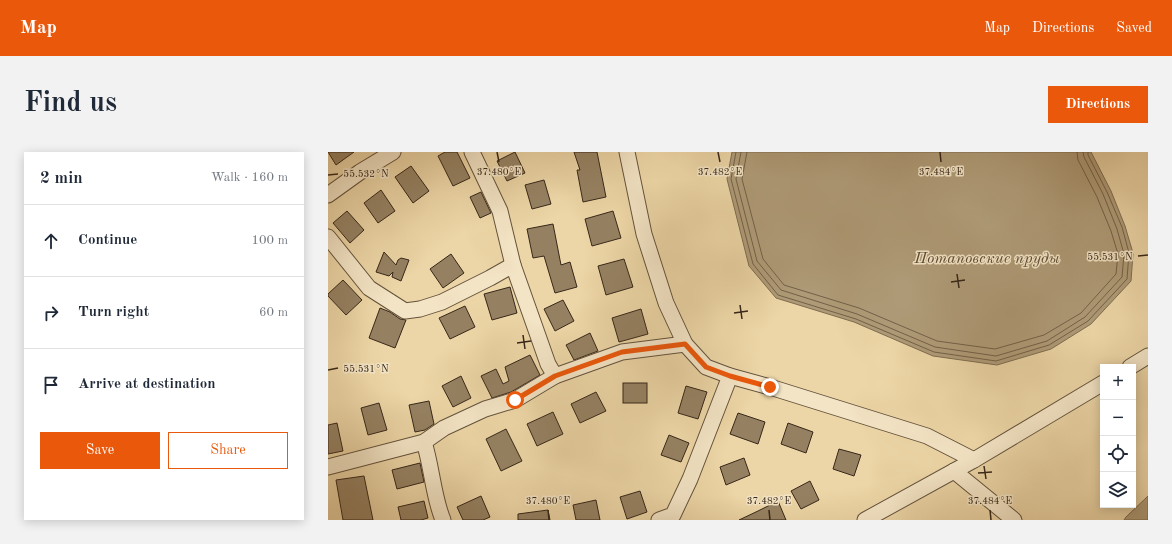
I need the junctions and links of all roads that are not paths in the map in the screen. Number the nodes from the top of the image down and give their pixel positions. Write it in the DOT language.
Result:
graph roads {
  1 [pos="393,152"];
  2 [pos="472,152"];
  3 [pos="627,152"];
  4 [pos="328,195"];
  5 [pos="328,237"];
  6 [pos="513,265"];
  7 [pos="685,344"];
  8 [pos="1148,356"];
  9 [pos="1135,364"];
  10 [pos="555,376"];
  11 [pos="730,376"];
  12 [pos="1100,385"];
  13 [pos="424,442"];
  14 [pos="974,460"];
  15 [pos="328,467"];
  16 [pos="954,471"];
  17 [pos="443,520"];
  18 [pos="659,520"];
  19 [pos="865,520"];
  20 [pos="1014,520"];
  1 -- 4 [label="street"];
  2 -- 6 [label="street"];
  3 -- 7 [label="street"];
  5 -- 6 [label="street"];
  6 -- 10 [label="street"];
  7 -- 10 [label="street"];
  7 -- 11 [label="street"];
  8 -- 9 [label="street"];
  10 -- 13 [label="street"];
  11 -- 14 [label="street"];
  11 -- 18 [label="street"];
  12 -- 14 [label="street"];
  13 -- 15 [label="street"];
  13 -- 17 [label="street"];
  14 -- 16 [label="street"];
  16 -- 19 [label="street"];
  16 -- 20 [label="street"];
}
